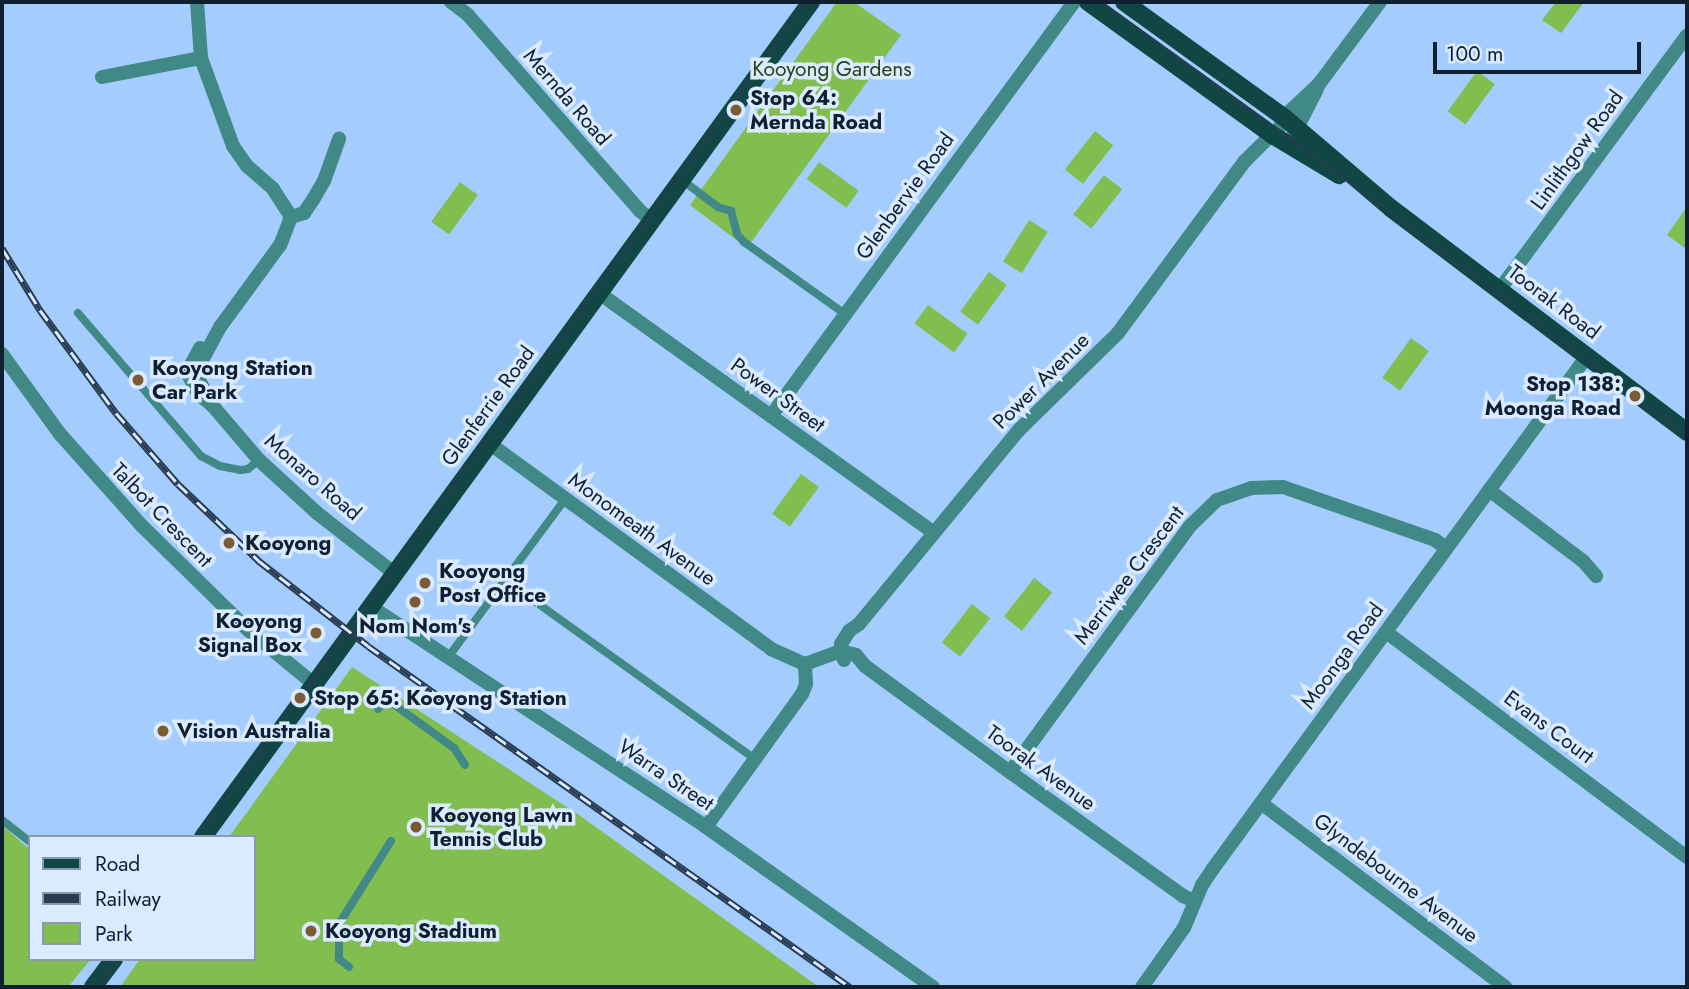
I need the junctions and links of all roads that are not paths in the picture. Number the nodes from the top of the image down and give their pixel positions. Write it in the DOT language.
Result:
graph roads {
  1 [pos="197,2"];
  2 [pos="811,2"];
  3 [pos="1074,2"];
  4 [pos="1088,2"];
  5 [pos="1124,2"];
  6 [pos="1380,2"];
  7 [pos="456,3"];
  8 [pos="1687,36"];
  9 [pos="201,58"];
  10 [pos="102,77"];
  11 [pos="1291,123"];
  12 [pos="1274,135"];
  13 [pos="339,138"];
  14 [pos="681,180"];
  15 [pos="1392,209"];
  16 [pos="297,215"];
  17 [pos="652,220"];
  18 [pos="1500,289"];
  19 [pos="598,293"];
  20 [pos="78,313"];
  21 [pos="845,314"];
  22 [pos="2,355"];
  23 [pos="1587,356"];
  24 [pos="771,416"];
  25 [pos="1687,432"];
  26 [pos="489,443"];
  27 [pos="259,460"];
  28 [pos="1489,490"];
  29 [pos="565,499"];
  30 [pos="933,532"];
  31 [pos="1446,548"];
  32 [pos="394,573"];
  33 [pos="1595,576"];
  34 [pos="505,580"];
  35 [pos="370,606"];
  36 [pos="1385,632"];
  37 [pos="845,654"];
  38 [pos="449,656"];
  39 [pos="805,669"];
  40 [pos="314,684"];
  41 [pos="378,709"];
  42 [pos="755,759"];
  43 [pos="464,765"];
  44 [pos="1010,772"];
  45 [pos="1261,803"];
  46 [pos="2,820"];
  47 [pos="706,827"];
  48 [pos="204,835"];
  49 [pos="28,840"];
  50 [pos="391,841"];
  51 [pos="1687,857"];
  52 [pos="1195,901"];
  53 [pos="112,961"];
  54 [pos="349,967"];
  55 [pos="93,987"];
  56 [pos="933,987"];
  57 [pos="1143,987"];
  58 [pos="1504,987"];
  1 -- 9 [label="street"];
  2 -- 14 [label="main road, Glenferrie Road"];
  3 -- 21 [label="street, Glenbervie Road"];
  4 -- 12 [label="main road, Toorak Road"];
  5 -- 11 [label="main road, Toorak Road"];
  6 -- 11 [label="street, Power Avenue"];
  7 -- 17 [label="street, Mernda Road"];
  8 -- 18 [label="street, Linlithgow Road"];
  9 -- 10 [label="street"];
  9 -- 16 [label="street"];
  11 -- 12 [label="street, Power Avenue"];
  11 -- 15 [label="main road, Toorak Road"];
  12 -- 15 [label="main road, Toorak Road"];
  12 -- 30 [label="street, Power Avenue"];
  13 -- 16 [label="street, Monaro Road"];
  14 -- 17 [label="main road, Glenferrie Road"];
  14 -- 21 [label="lane"];
  15 -- 18 [label="main road, Toorak Road"];
  16 -- 27 [label="street, Monaro Road"];
  17 -- 19 [label="main road, Glenferrie Road"];
  18 -- 23 [label="main road, Toorak Road"];
  19 -- 24 [label="street, Power Street"];
  19 -- 26 [label="main road, Glenferrie Road"];
  20 -- 27 [label="lane"];
  21 -- 24 [label="street, Glenbervie Road"];
  22 -- 40 [label="street, Talbot Crescent"];
  23 -- 25 [label="main road, Toorak Road"];
  23 -- 28 [label="street, Moonga Road"];
  24 -- 30 [label="street, Power Street"];
  26 -- 29 [label="street, Monomeath Avenue"];
  26 -- 32 [label="main road, Glenferrie Road"];
  27 -- 32 [label="street, Monaro Road"];
  28 -- 31 [label="street, Moonga Road"];
  28 -- 33 [label="street"];
  29 -- 34 [label="lane"];
  29 -- 39 [label="street, Monomeath Avenue"];
  30 -- 37 [label="street, Power Avenue"];
  31 -- 36 [label="street, Moonga Road"];
  31 -- 44 [label="street, Merriwee Crescent"];
  32 -- 35 [label="main road, Glenferrie Road"];
  34 -- 38 [label="lane"];
  34 -- 42 [label="lane"];
  35 -- 38 [label="street, Warra Street"];
  35 -- 40 [label="main road, Glenferrie Road"];
  36 -- 45 [label="street, Moonga Road"];
  36 -- 51 [label="street, Evans Court"];
  37 -- 39 [label="street"];
  37 -- 44 [label="street, Toorak Avenue"];
  38 -- 47 [label="street, Warra Street"];
  39 -- 42 [label="street"];
  40 -- 48 [label="main road, Glenferrie Road"];
  41 -- 43 [label="lane"];
  42 -- 47 [label="street"];
  44 -- 52 [label="street, Toorak Avenue"];
  45 -- 52 [label="street, Moonga Road"];
  45 -- 58 [label="street, Glyndebourne Avenue"];
  46 -- 49 [label="lane"];
  47 -- 56 [label="street, Warra Street"];
  50 -- 54 [label="lane"];
  52 -- 57 [label="street, Moonga Road"];
  53 -- 55 [label="main road"];
}
